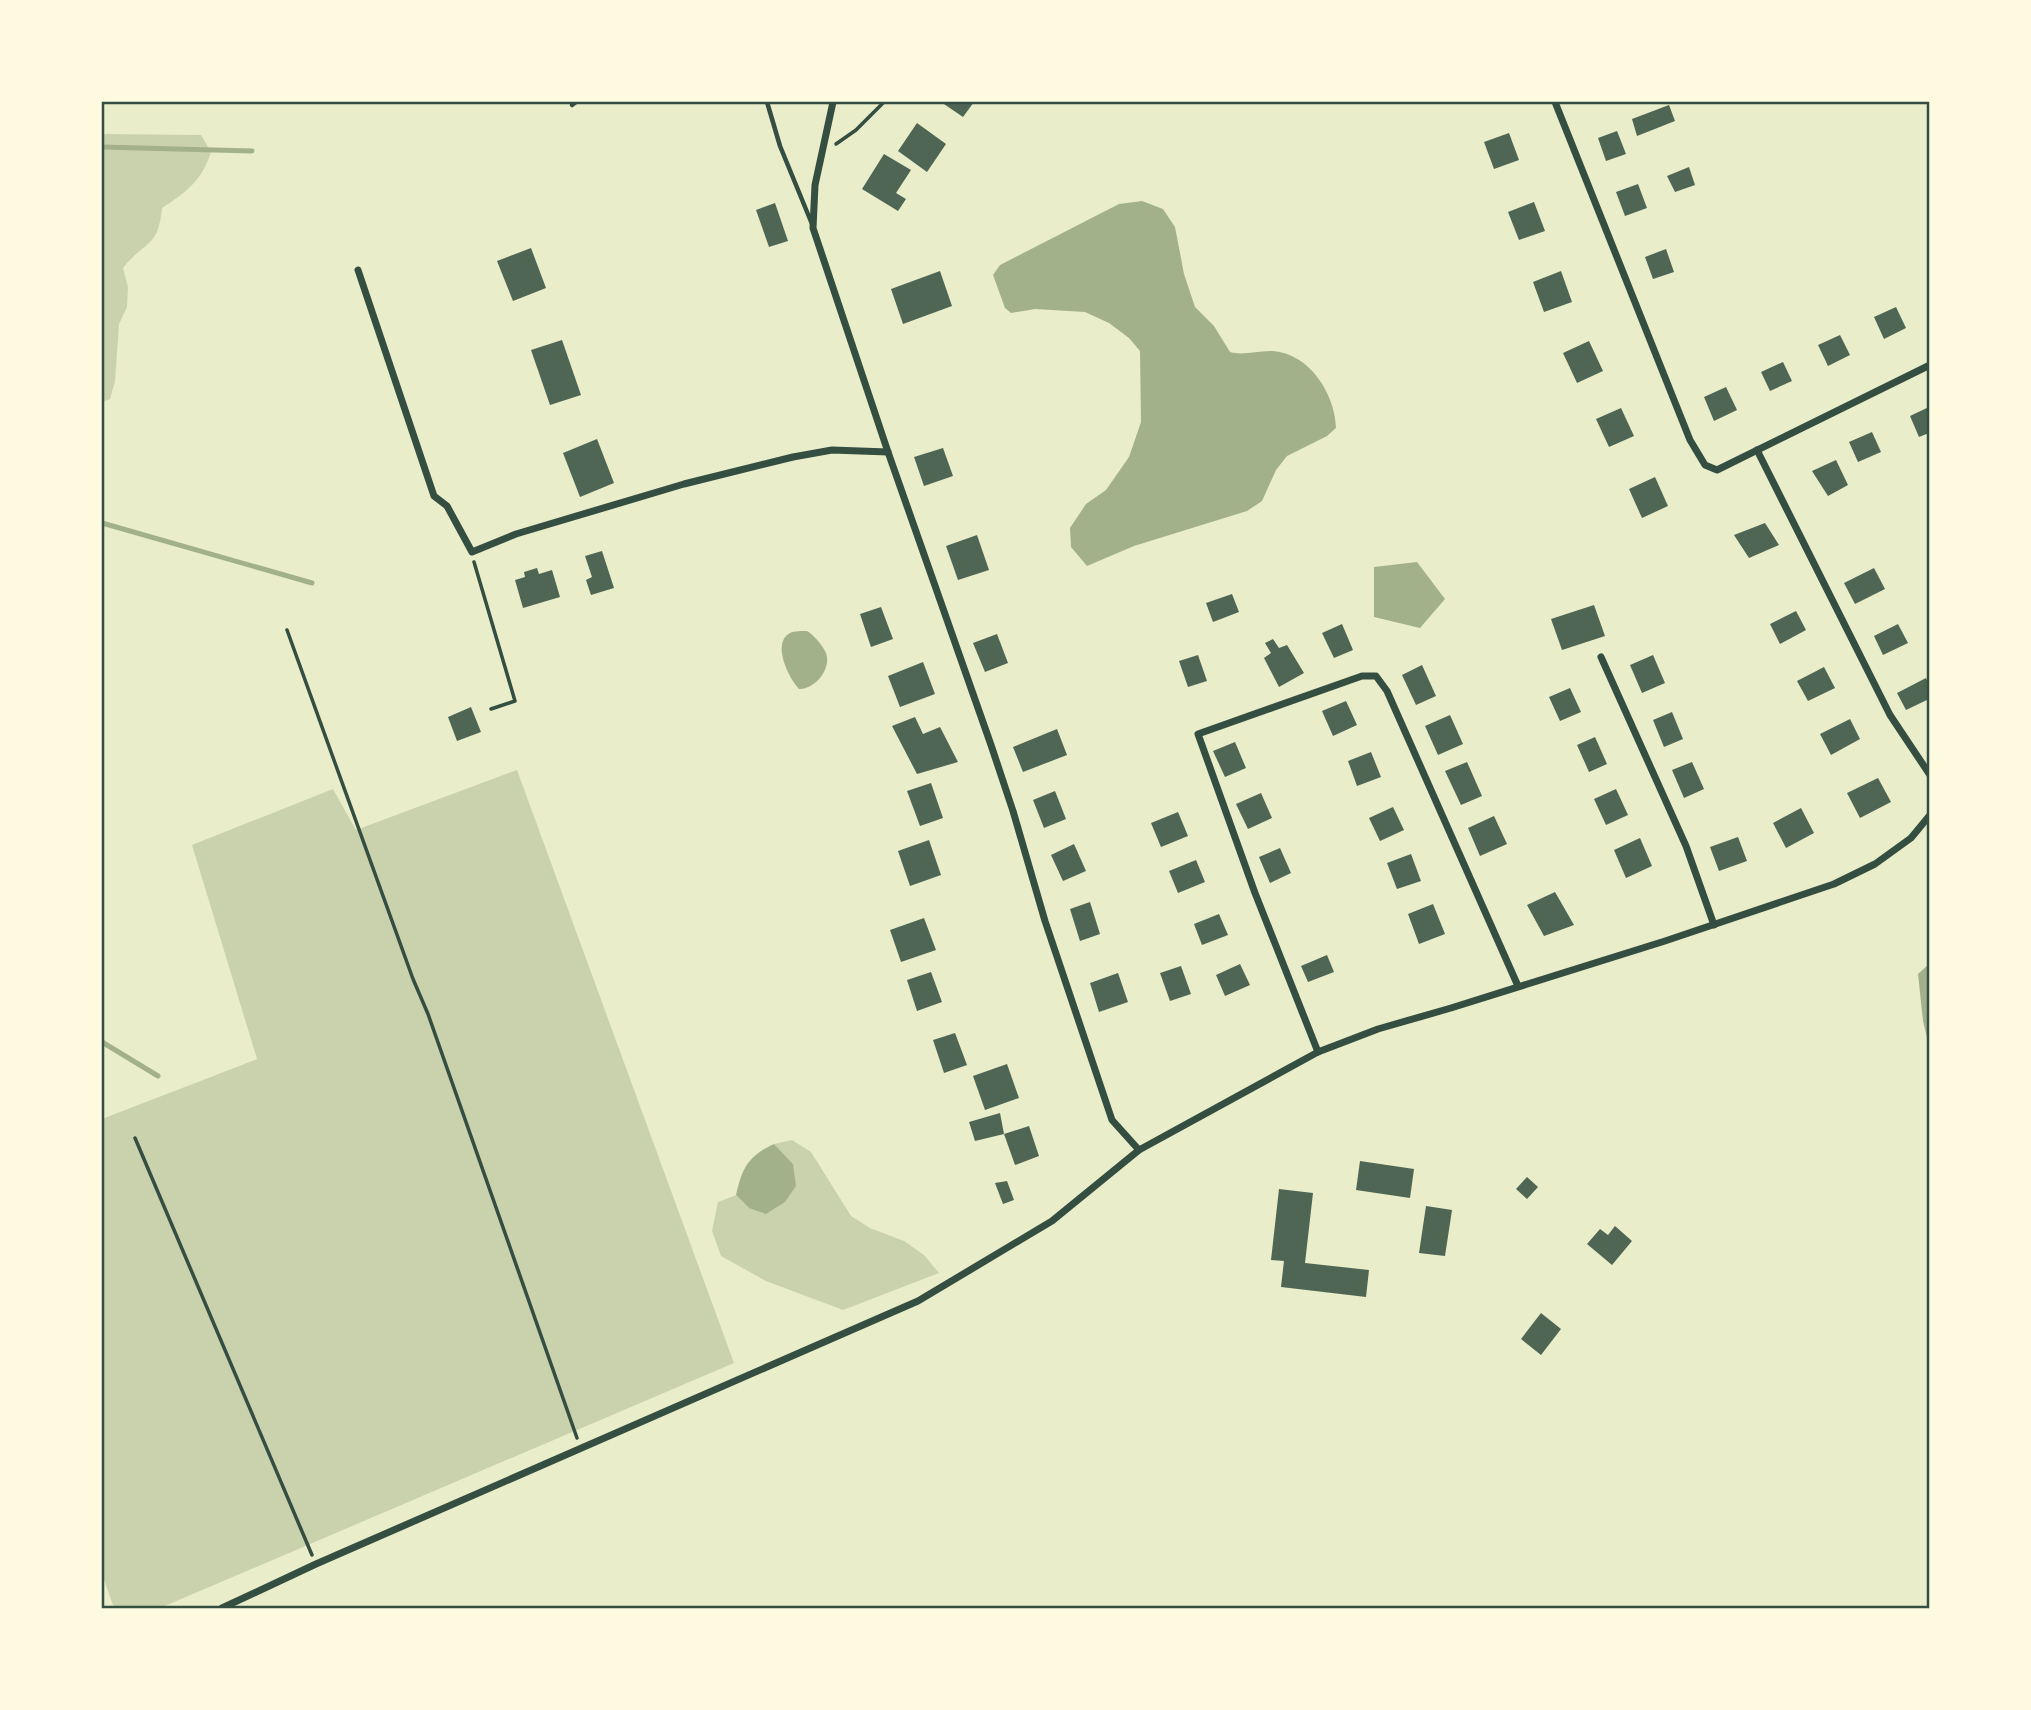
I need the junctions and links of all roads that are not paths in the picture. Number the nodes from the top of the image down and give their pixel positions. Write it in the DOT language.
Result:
graph roads {
  1 [pos="767,102"];
  2 [pos="833,102"];
  3 [pos="1555,102"];
  4 [pos="813,228"];
  5 [pos="358,270"];
  6 [pos="1930,365"];
  7 [pos="1757,450"];
  8 [pos="888,452"];
  9 [pos="1601,657"];
  10 [pos="1930,775"];
  11 [pos="1930,815"];
  12 [pos="1714,925"];
  13 [pos="1518,986"];
  14 [pos="1318,1052"];
  15 [pos="1139,1150"];
  16 [pos="222,1608"];
  1 -- 4 [label="lane"];
  2 -- 4 [label="street"];
  3 -- 7 [label="street"];
  4 -- 8 [label="street"];
  5 -- 8 [label="street"];
  6 -- 7 [label="street"];
  7 -- 10 [label="street"];
  8 -- 15 [label="street"];
  9 -- 12 [label="street"];
  11 -- 12 [label="street"];
  12 -- 13 [label="street"];
  13 -- 14 [label="street"];
  13 -- 14 [label="street"];
  14 -- 15 [label="street"];
  15 -- 16 [label="street"];
}
